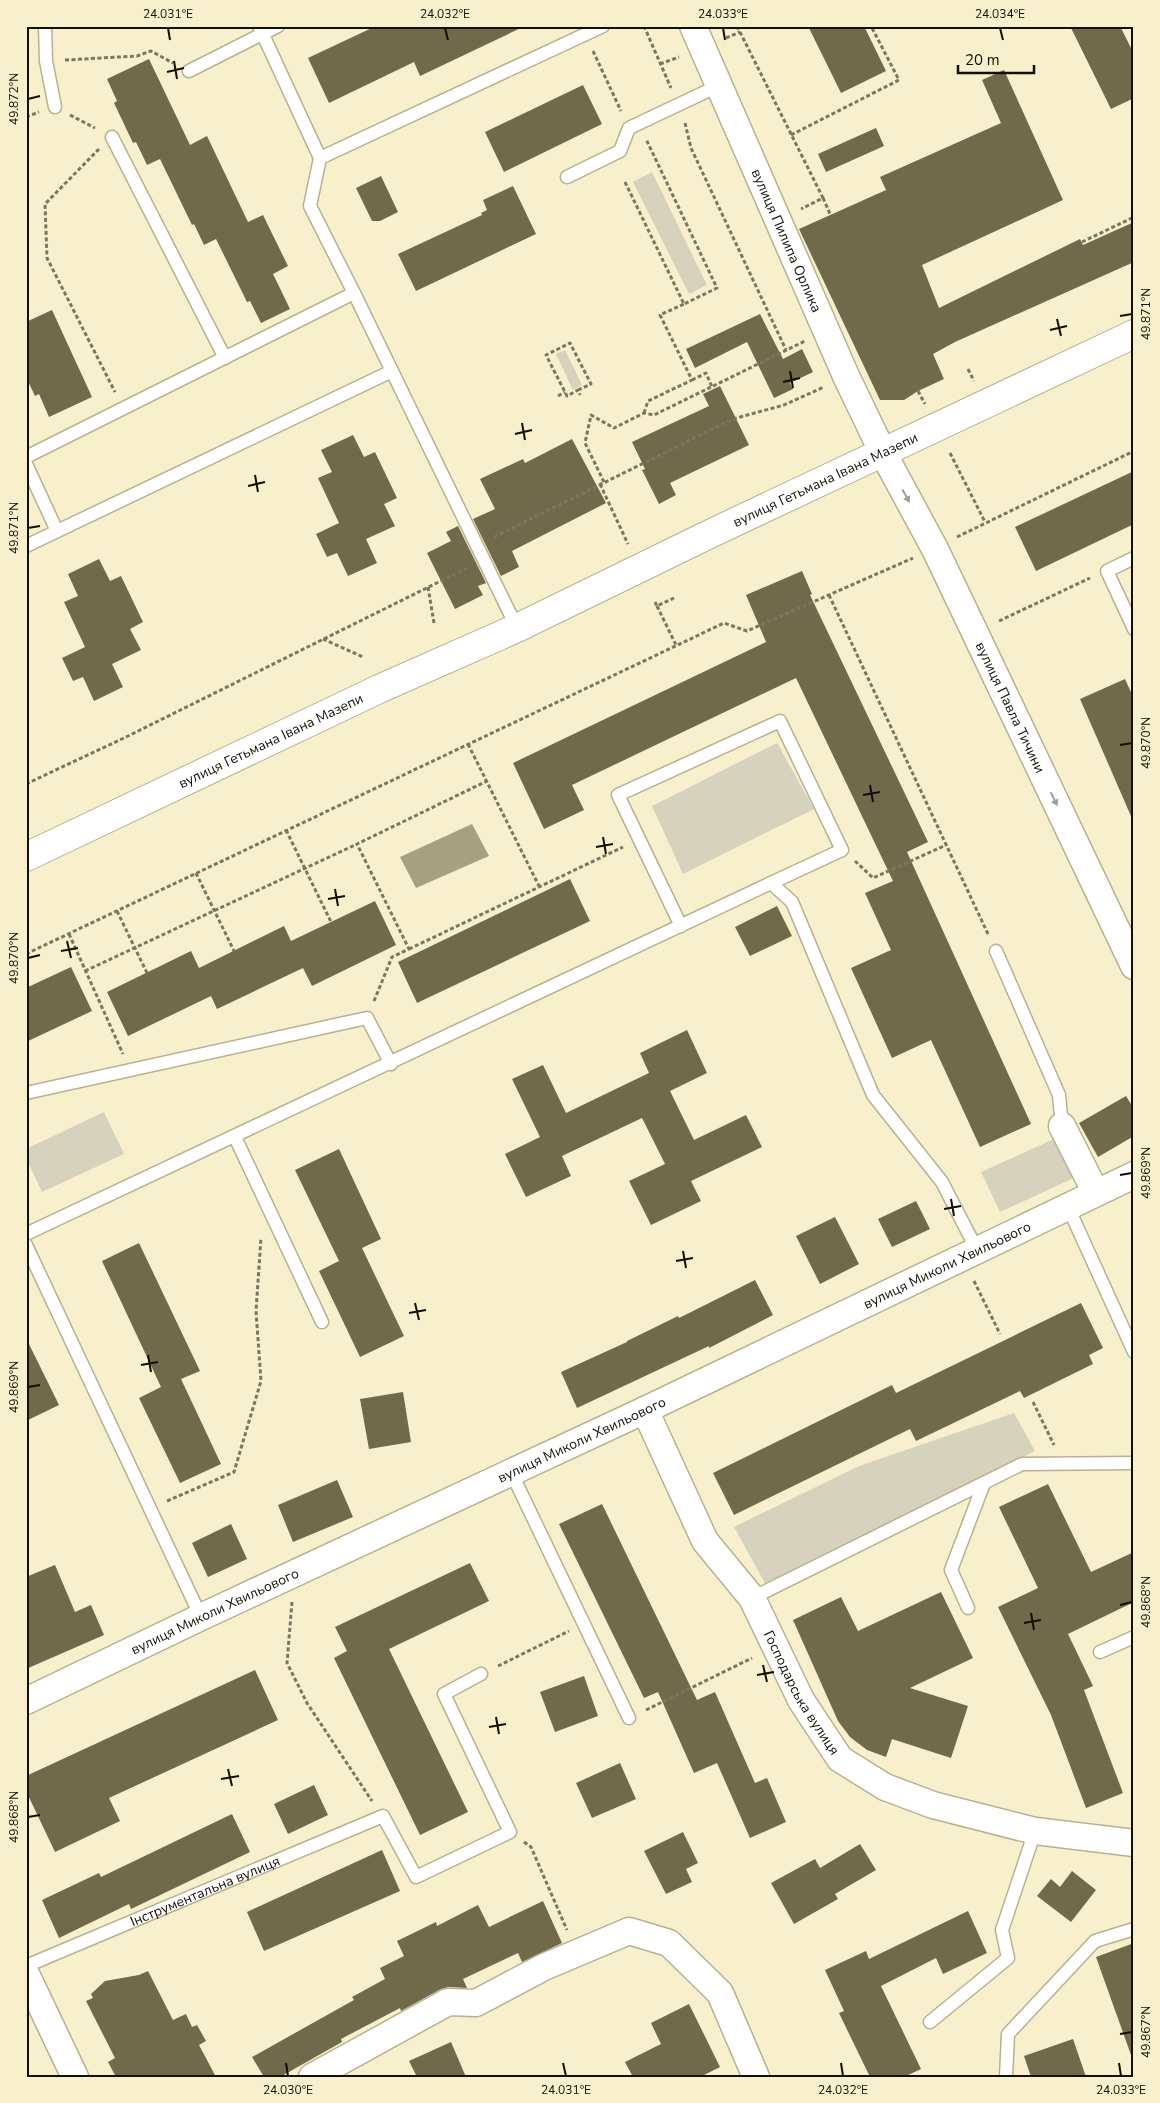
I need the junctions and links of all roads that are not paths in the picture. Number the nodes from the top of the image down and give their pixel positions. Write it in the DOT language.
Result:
graph roads {
  1 [pos="45,26"];
  2 [pos="278,26"];
  3 [pos="603,26"];
  4 [pos="693,26"];
  5 [pos="261,30"];
  6 [pos="189,71"];
  7 [pos="718,86"];
  8 [pos="55,107"];
  9 [pos="112,136"];
  10 [pos="320,158"];
  11 [pos="567,176"];
  12 [pos="354,293"];
  13 [pos="1134,334"];
  14 [pos="225,358"];
  15 [pos="392,371"];
  16 [pos="883,453"];
  17 [pos="26,457"];
  18 [pos="26,464"];
  19 [pos="57,531"];
  20 [pos="26,546"];
  21 [pos="1134,558"];
  22 [pos="517,628"];
  23 [pos="1134,629"];
  24 [pos="26,857"];
  25 [pos="771,883"];
  26 [pos="681,926"];
  27 [pos="996,950"];
  28 [pos="1134,966"];
  29 [pos="391,1064"];
  30 [pos="26,1093"];
  31 [pos="1062,1126"];
  32 [pos="235,1137"];
  33 [pos="1134,1175"];
  34 [pos="1096,1193"];
  35 [pos="1068,1207"];
  36 [pos="26,1234"];
  37 [pos="26,1245"];
  38 [pos="970,1254"];
  39 [pos="322,1322"];
  40 [pos="1134,1352"];
  41 [pos="645,1410"];
  42 [pos="1134,1463"];
  43 [pos="511,1472"];
  44 [pos="984,1483"];
  45 [pos="752,1598"];
  46 [pos="968,1608"];
  47 [pos="200,1617"];
  48 [pos="1134,1637"];
  49 [pos="1100,1652"];
  50 [pos="482,1674"];
  51 [pos="26,1701"];
  52 [pos="629,1718"];
  53 [pos="1034,1831"];
  54 [pos="1134,1843"];
  55 [pos="1134,1929"];
  56 [pos="26,1966"];
  57 [pos="26,1974"];
  58 [pos="930,2022"];
  59 [pos="75,2077"];
  60 [pos="312,2077"];
  61 [pos="756,2077"];
  62 [pos="1006,2077"];
  1 -- 8 [label="lane"];
  2 -- 5 [label="lane"];
  3 -- 10 [label="lane"];
  4 -- 7 [label="street, вулиця Пилипа Орлика"];
  5 -- 6 [label="lane"];
  5 -- 10 [label="lane"];
  7 -- 11 [label="lane"];
  7 -- 16 [label="street, вулиця Пилипа Орлика"];
  9 -- 14 [label="lane"];
  10 -- 12 [label="lane"];
  12 -- 14 [label="lane"];
  12 -- 15 [label="lane"];
  13 -- 16 [label="main road, вулиця Гетьмана Івана Мазепи"];
  14 -- 17 [label="lane"];
  15 -- 19 [label="lane"];
  15 -- 22 [label="lane"];
  16 -- 22 [label="main road, вулиця Гетьмана Івана Мазепи"];
  16 -- 28 [label="street, вулиця Павла Тичини, one-way"];
  18 -- 19 [label="lane"];
  19 -- 20 [label="lane"];
  21 -- 23 [label="lane"];
  22 -- 24 [label="main road, вулиця Гетьмана Івана Мазепи"];
  25 -- 26 [label="lane"];
  25 -- 26 [label="lane"];
  25 -- 38 [label="lane"];
  26 -- 29 [label="lane"];
  27 -- 31 [label="lane"];
  29 -- 30 [label="lane"];
  29 -- 32 [label="lane"];
  31 -- 34 [label="street"];
  32 -- 36 [label="lane"];
  32 -- 39 [label="lane"];
  33 -- 34 [label="street, вулиця Миколи Хвильового"];
  34 -- 35 [label="street, вулиця Миколи Хвильового"];
  35 -- 38 [label="street, вулиця Миколи Хвильового"];
  35 -- 40 [label="lane"];
  37 -- 47 [label="lane"];
  38 -- 41 [label="street, вулиця Миколи Хвильового"];
  41 -- 43 [label="street, вулиця Миколи Хвильового"];
  41 -- 45 [label="street, Господарська вулиця"];
  42 -- 44 [label="lane"];
  43 -- 47 [label="street, вулиця Миколи Хвильового"];
  43 -- 52 [label="lane"];
  44 -- 45 [label="lane"];
  44 -- 46 [label="lane"];
  45 -- 53 [label="street, Господарська вулиця"];
  47 -- 51 [label="street, вулиця Миколи Хвильового"];
  48 -- 49 [label="lane"];
  50 -- 56 [label="lane, Інструментальна вулиця"];
  53 -- 54 [label="street, Господарська вулиця"];
  53 -- 58 [label="lane"];
  55 -- 62 [label="lane"];
  57 -- 59 [label="street"];
  60 -- 61 [label="street"];
}
